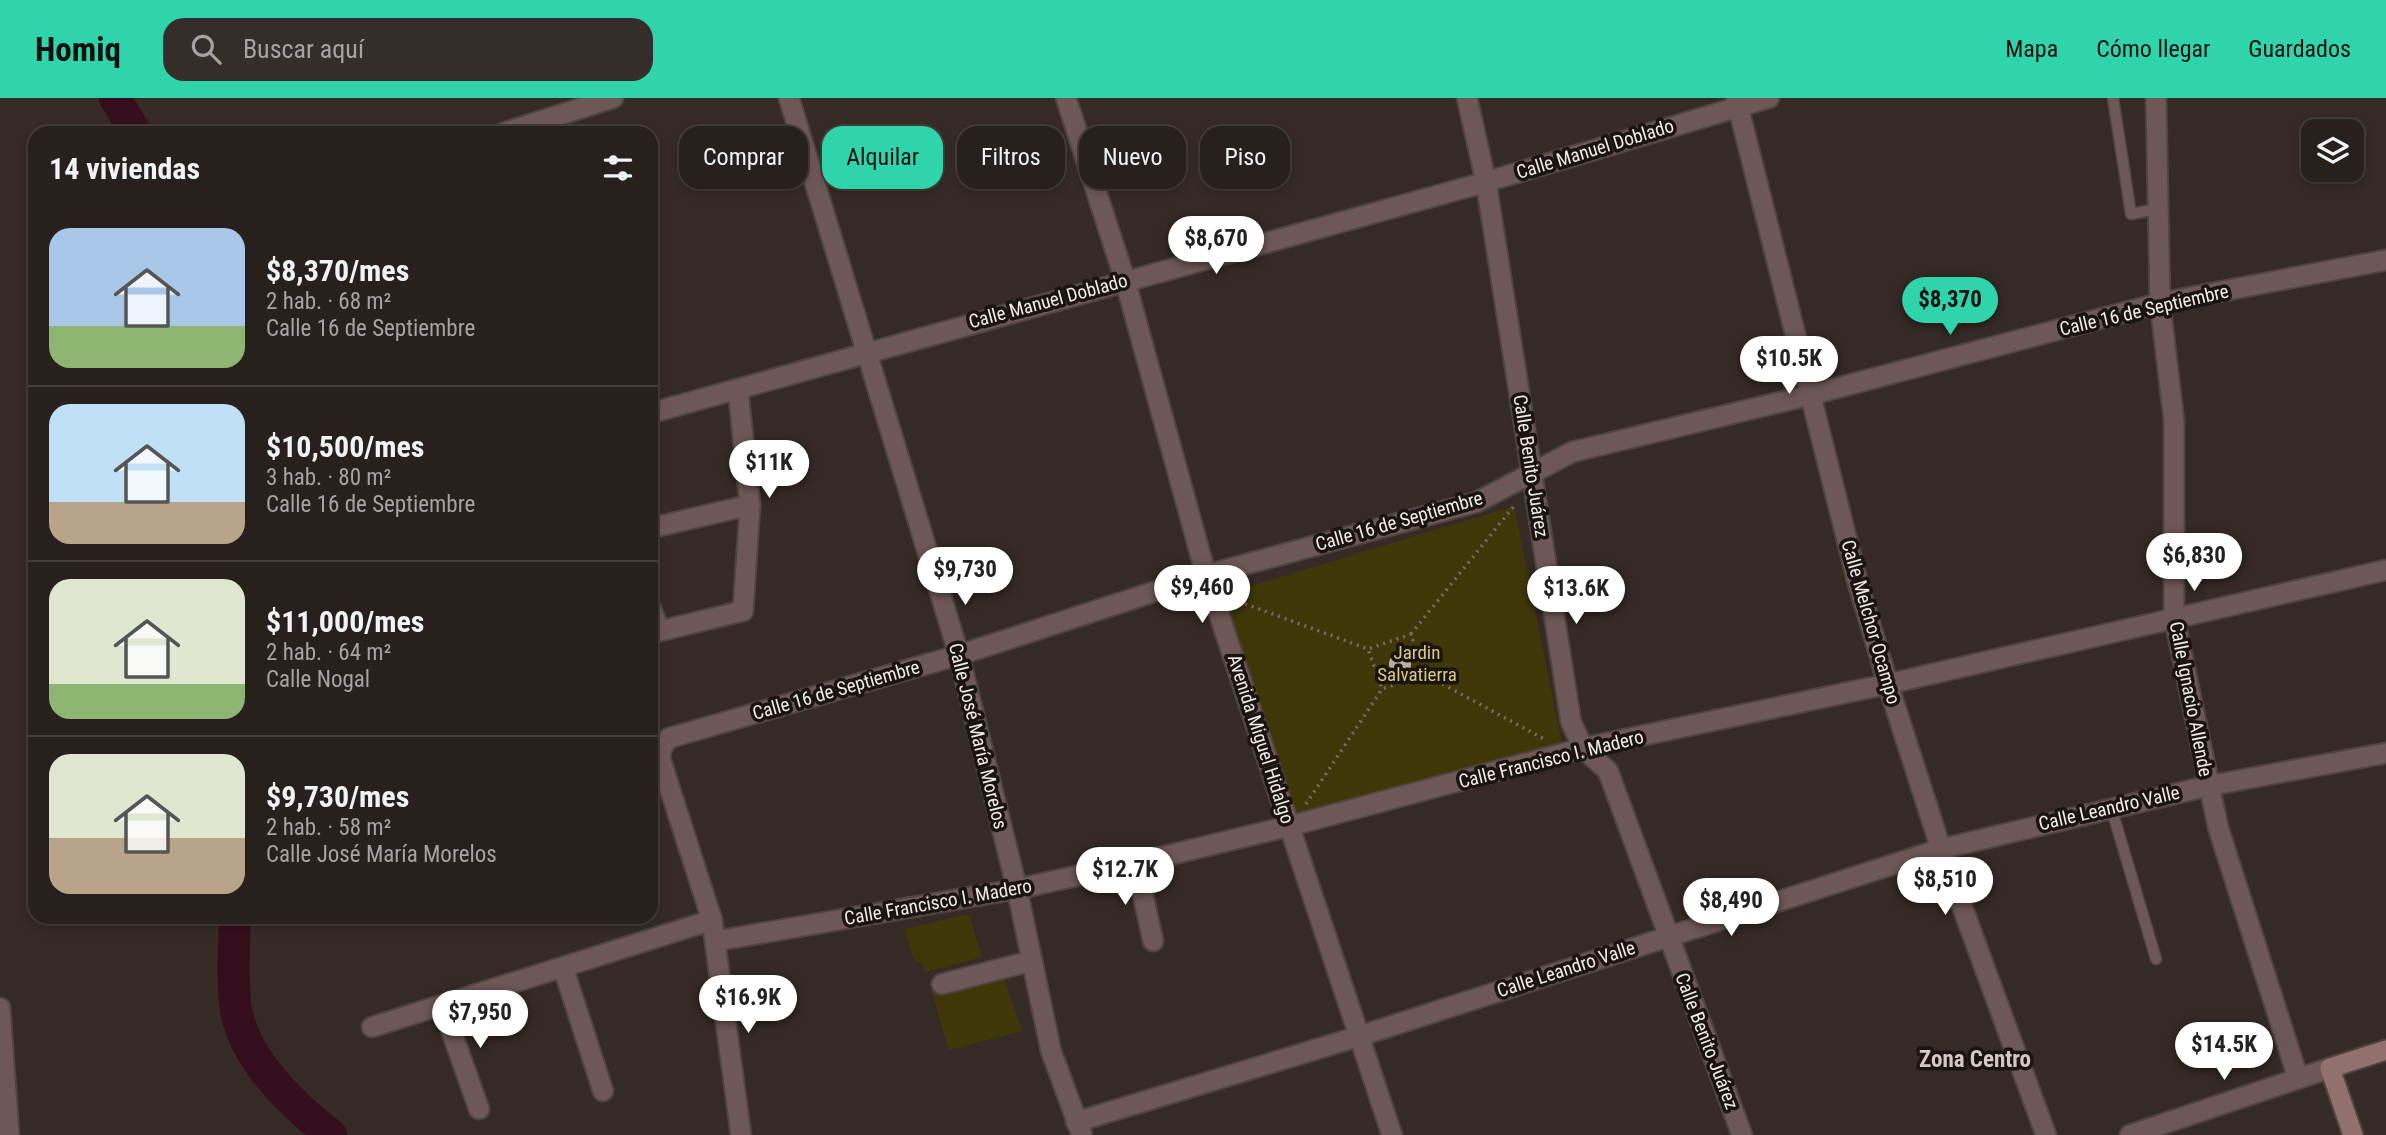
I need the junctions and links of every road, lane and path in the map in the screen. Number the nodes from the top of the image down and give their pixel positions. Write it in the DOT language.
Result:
graph roads {
  1 [pos="613,98"];
  2 [pos="789,98"];
  3 [pos="1066,98"];
  4 [pos="1466,98"];
  5 [pos="1769,98"];
  6 [pos="2113,98"];
  7 [pos="2156,98"];
  8 [pos="1737,102"];
  9 [pos="525,126"];
  10 [pos="1486,182"];
  11 [pos="2158,209"];
  12 [pos="2386,260"];
  13 [pos="1125,280"];
  14 [pos="2160,303"];
  15 [pos="865,352"];
  16 [pos="738,390"];
  17 [pos="1810,394"];
  18 [pos="658,411"];
  19 [pos="1533,472"];
  20 [pos="750,505"];
  21 [pos="1514,506"];
  22 [pos="658,526"];
  23 [pos="2386,570"];
  24 [pos="1206,575"];
  25 [pos="1222,595"];
  26 [pos="2174,617"];
  27 [pos="658,626"];
  28 [pos="1410,634"];
  29 [pos="1368,649"];
  30 [pos="959,655"];
  31 [pos="1424,674"];
  32 [pos="1888,684"];
  33 [pos="1382,689"];
  34 [pos="1551,743"];
  35 [pos="1583,748"];
  36 [pos="2386,753"];
  37 [pos="2208,786"];
  38 [pos="2111,807"];
  39 [pos="1302,810"];
  40 [pos="1290,826"];
  41 [pos="1941,849"];
  42 [pos="1136,863"];
  43 [pos="1017,889"];
  44 [pos="712,920"];
  45 [pos="1668,937"];
  46 [pos="716,941"];
  47 [pos="1153,942"];
  48 [pos="2156,959"];
  49 [pos="1031,961"];
  50 [pos="563,967"];
  51 [pos="942,985"];
  52 [pos="442,1005"];
  53 [pos="0,1008"];
  54 [pos="372,1027"];
  55 [pos="1360,1036"];
  56 [pos="2386,1051"];
  57 [pos="2330,1068"];
  58 [pos="2298,1078"];
  59 [pos="603,1091"];
  60 [pos="4,1105"];
  61 [pos="480,1109"];
  62 [pos="1079,1128"];
  63 [pos="9,1135"];
  64 [pos="741,1135"];
  65 [pos="1392,1135"];
  66 [pos="1742,1135"];
  67 [pos="2046,1135"];
  68 [pos="2130,1135"];
  69 [pos="2353,1135"];
  1 -- 9 [label="street"];
  2 -- 15 [label="street, Calle José María Morelos"];
  3 -- 13 [label="street, Avenida Miguel Hidalgo"];
  4 -- 10 [label="street, Calle Benito Juárez"];
  5 -- 8 [label="street, Calle Manuel Doblado"];
  6 -- 11 [label="lane"];
  7 -- 11 [label="street, Calle Ignacio Allende"];
  8 -- 10 [label="street, Calle Manuel Doblado"];
  8 -- 17 [label="street, Calle Melchor Ocampo"];
  10 -- 13 [label="street, Calle Manuel Doblado"];
  10 -- 19 [label="street, Calle Benito Juárez"];
  11 -- 14 [label="street, Calle Ignacio Allende"];
  12 -- 14 [label="street, Calle 16 de Septiembre"];
  13 -- 15 [label="street, Calle Manuel Doblado"];
  13 -- 24 [label="street, Avenida Miguel Hidalgo"];
  14 -- 17 [label="street, Calle 16 de Septiembre"];
  14 -- 26 [label="street, Calle Ignacio Allende"];
  15 -- 16 [label="street, Calle Manuel Doblado"];
  15 -- 30 [label="street, Calle José María Morelos"];
  16 -- 18 [label="street, Calle Manuel Doblado"];
  16 -- 20 [label="street"];
  17 -- 19 [label="street, Calle 16 de Septiembre"];
  17 -- 32 [label="street, Calle Melchor Ocampo"];
  19 -- 24 [label="street, Calle 16 de Septiembre"];
  19 -- 35 [label="street, Calle Benito Juárez"];
  20 -- 22 [label="street"];
  20 -- 27 [label="street"];
  21 -- 28 [label="path"];
  23 -- 26 [label="street, Calle Francisco I. Madero"];
  24 -- 30 [label="street, Calle 16 de Septiembre"];
  24 -- 40 [label="street, Avenida Miguel Hidalgo"];
  25 -- 29 [label="path"];
  26 -- 32 [label="street, Calle Francisco I. Madero"];
  26 -- 37 [label="street, Calle Ignacio Allende"];
  28 -- 29 [label="path"];
  28 -- 31 [label="path"];
  29 -- 33 [label="path"];
  30 -- 43 [label="street, Calle José María Morelos"];
  30 -- 44 [label="street, Calle 16 de Septiembre"];
  31 -- 33 [label="path"];
  31 -- 34 [label="path"];
  32 -- 35 [label="street, Calle Francisco I. Madero"];
  32 -- 41 [label="street, Calle Melchor Ocampo"];
  33 -- 39 [label="path"];
  35 -- 40 [label="street, Calle Francisco I. Madero"];
  35 -- 45 [label="street, Calle Benito Juárez"];
  36 -- 37 [label="street, Calle Leandro Valle"];
  37 -- 38 [label="street, Calle Leandro Valle"];
  37 -- 58 [label="street, Calle Ignacio Allende"];
  38 -- 41 [label="street, Calle Leandro Valle"];
  38 -- 48 [label="lane"];
  40 -- 42 [label="street, Calle Francisco I. Madero"];
  40 -- 55 [label="street, Avenida Miguel Hidalgo"];
  41 -- 45 [label="street, Calle Leandro Valle"];
  41 -- 67 [label="street, Calle Melchor Ocampo"];
  42 -- 43 [label="street, Calle Francisco I. Madero"];
  42 -- 47 [label="street"];
  43 -- 46 [label="street, Calle Francisco I. Madero"];
  43 -- 49 [label="street, Calle José María Morelos"];
  44 -- 46 [label="street"];
  44 -- 50 [label="street"];
  45 -- 55 [label="street, Calle Leandro Valle"];
  45 -- 66 [label="street, Calle Benito Juárez"];
  46 -- 64 [label="street"];
  49 -- 51 [label="street"];
  49 -- 62 [label="street, Calle José María Morelos"];
  50 -- 52 [label="street"];
  50 -- 59 [label="street"];
  52 -- 54 [label="street"];
  52 -- 61 [label="street"];
  53 -- 60 [label="street"];
  55 -- 62 [label="street, Calle Leandro Valle"];
  55 -- 65 [label="street, Avenida Miguel Hidalgo"];
  56 -- 57 [label="main road"];
  57 -- 58 [label="street"];
  57 -- 69 [label="main road"];
  58 -- 68 [label="street"];
  60 -- 63 [label="street"];
}
